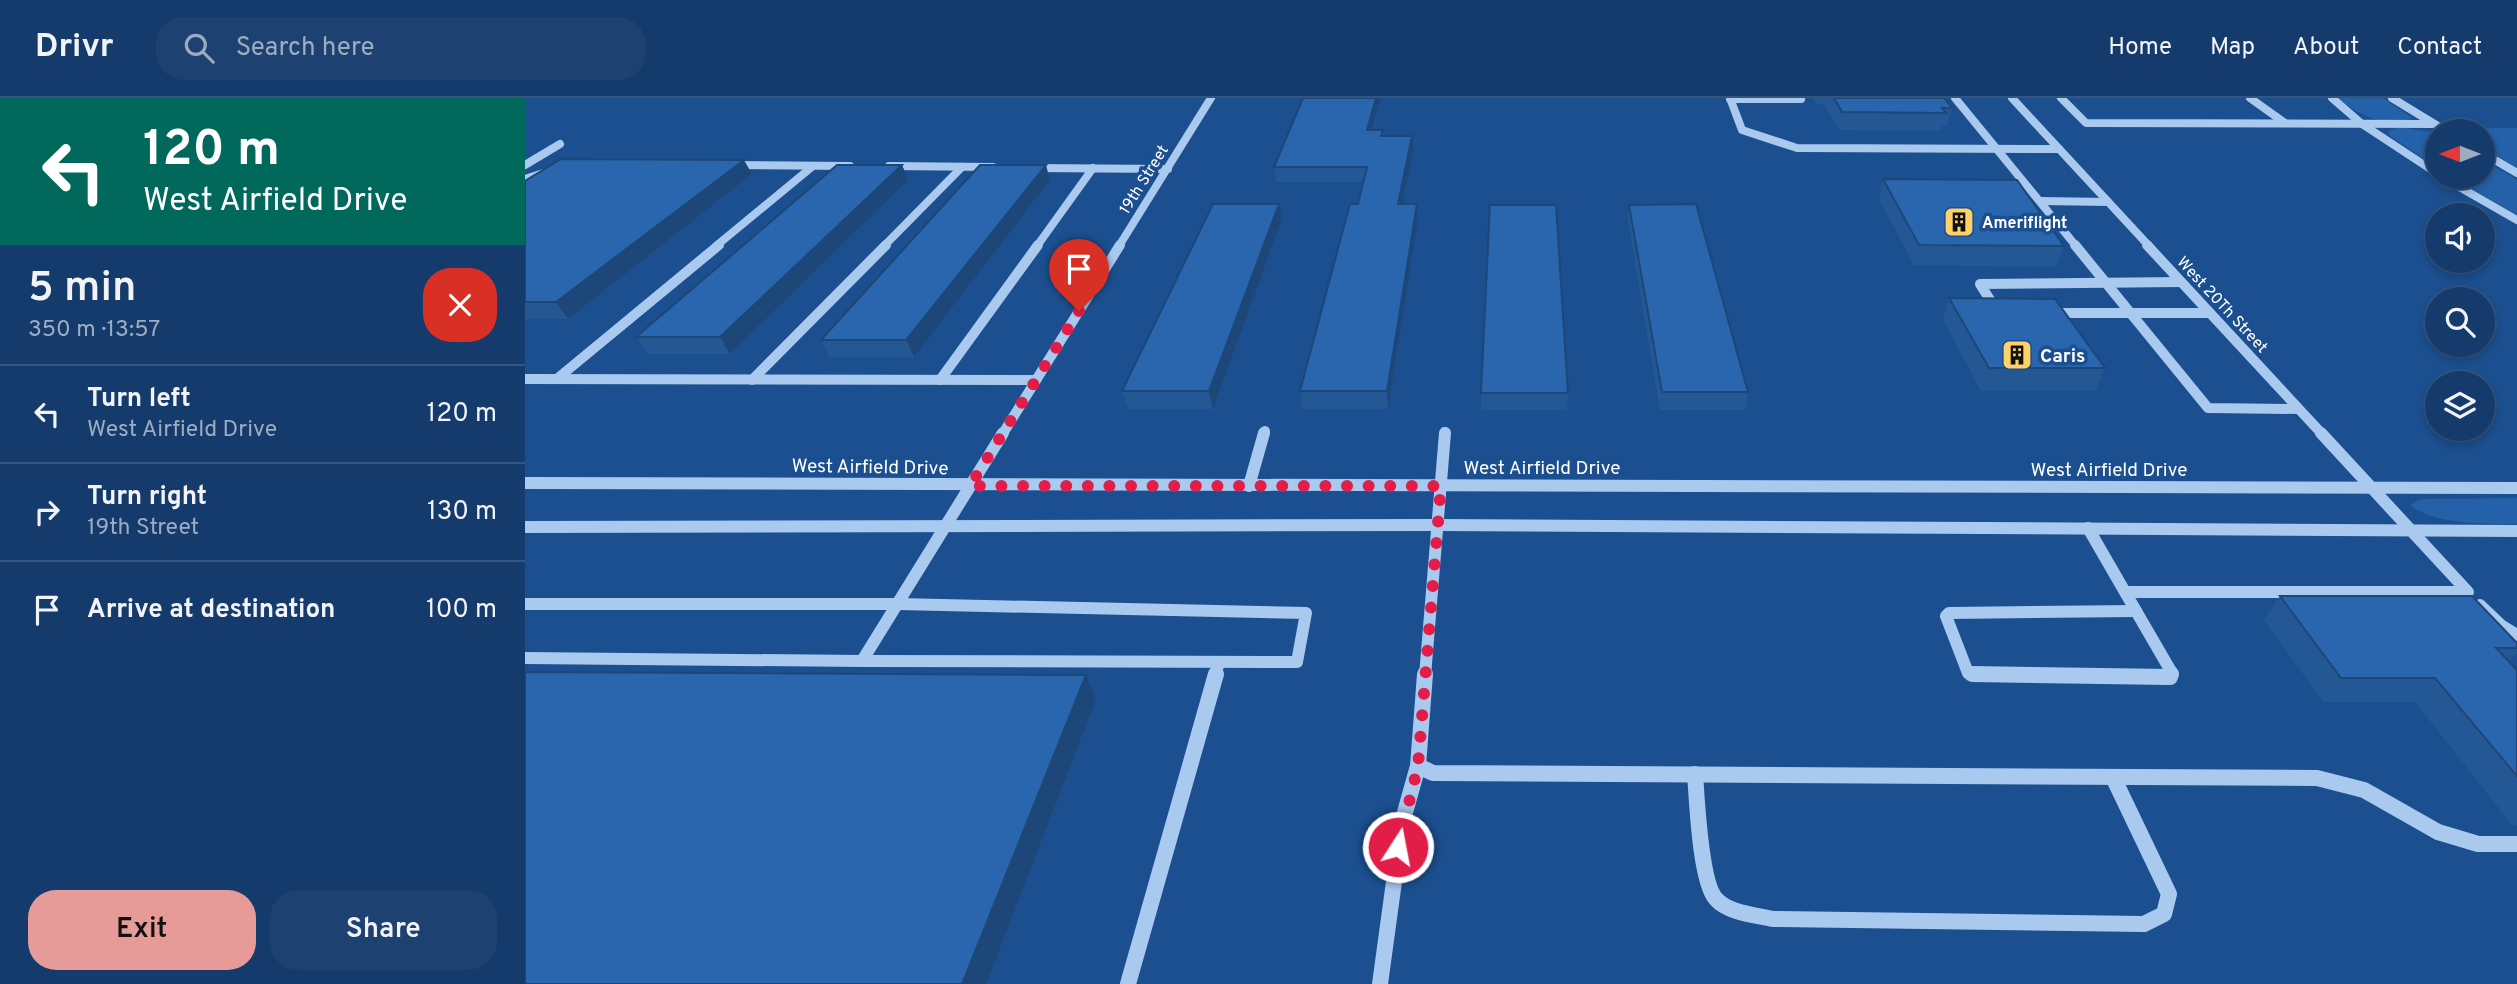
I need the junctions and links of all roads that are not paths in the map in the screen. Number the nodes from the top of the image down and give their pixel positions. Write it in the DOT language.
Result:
graph roads {
  1 [pos="1211,98"];
  2 [pos="1955,98"];
  3 [pos="2012,98"];
  4 [pos="2061,98"];
  5 [pos="2251,98"];
  6 [pos="2332,98"];
  7 [pos="2392,98"];
  8 [pos="1730,99"];
  9 [pos="1801,99"];
  10 [pos="2426,119"];
  11 [pos="2286,123"];
  12 [pos="2362,124"];
  13 [pos="2425,124"];
  14 [pos="560,144"];
  15 [pos="1997,149"];
  16 [pos="2059,149"];
  17 [pos="2495,160"];
  18 [pos="525,165"];
  19 [pos="717,165"];
  20 [pos="2425,165"];
  21 [pos="813,166"];
  22 [pos="854,166"];
  23 [pos="881,166"];
  24 [pos="568,167"];
  25 [pos="962,167"];
  26 [pos="1002,167"];
  27 [pos="1028,168"];
  28 [pos="1093,168"];
  29 [pos="1168,169"];
  30 [pos="2517,173"];
  31 [pos="525,178"];
  32 [pos="2464,189"];
  33 [pos="2041,201"];
  34 [pos="2108,202"];
  35 [pos="2517,220"];
  36 [pos="2181,282"];
  37 [pos="2108,283"];
  38 [pos="2013,313"];
  39 [pos="2039,313"];
  40 [pos="2133,313"];
  41 [pos="2210,313"];
  42 [pos="525,379"];
  43 [pos="558,379"];
  44 [pos="752,380"];
  45 [pos="940,380"];
  46 [pos="1036,380"];
  47 [pos="2298,409"];
  48 [pos="1265,431"];
  49 [pos="1445,432"];
  50 [pos="525,483"];
  51 [pos="970,486"];
  52 [pos="1249,486"];
  53 [pos="1441,486"];
  54 [pos="2517,488"];
  55 [pos="2371,490"];
  56 [pos="1437,525"];
  57 [pos="946,526"];
  58 [pos="525,527"];
  59 [pos="2088,528"];
  60 [pos="2411,530"];
  61 [pos="2517,531"];
  62 [pos="2126,592"];
  63 [pos="2467,592"];
  64 [pos="525,604"];
  65 [pos="898,604"];
  66 [pos="2137,611"];
  67 [pos="2517,635"];
  68 [pos="525,658"];
  69 [pos="862,661"];
  70 [pos="1219,662"];
  71 [pos="1418,766"];
  72 [pos="1695,774"];
  73 [pos="2113,776"];
  74 [pos="2517,844"];
  75 [pos="1128,984"];
  76 [pos="1380,984"];
  1 -- 29 [label="street, 19th Street"];
  2 -- 15 [label="street"];
  3 -- 16 [label="street, West 20Th Street"];
  4 -- 11 [label="street"];
  5 -- 11 [label="street"];
  6 -- 12 [label="street"];
  7 -- 10 [label="street"];
  8 -- 9 [label="street"];
  8 -- 15 [label="street"];
  11 -- 12 [label="street"];
  12 -- 13 [label="street"];
  12 -- 20 [label="street"];
  14 -- 18 [label="street"];
  15 -- 16 [label="street"];
  15 -- 33 [label="street"];
  16 -- 34 [label="street, West 20Th Street"];
  17 -- 30 [label="street"];
  19 -- 21 [label="street"];
  21 -- 22 [label="street"];
  21 -- 43 [label="street"];
  23 -- 25 [label="street"];
  24 -- 31 [label="street"];
  25 -- 26 [label="street"];
  25 -- 44 [label="street"];
  27 -- 28 [label="street"];
  28 -- 29 [label="street"];
  28 -- 45 [label="street"];
  29 -- 46 [label="street, 19th Street"];
  32 -- 35 [label="street"];
  33 -- 34 [label="street"];
  33 -- 37 [label="street"];
  34 -- 36 [label="street, West 20Th Street"];
  36 -- 37 [label="street"];
  36 -- 41 [label="street, West 20Th Street"];
  37 -- 38 [label="street"];
  37 -- 40 [label="street"];
  39 -- 40 [label="street"];
  40 -- 41 [label="street"];
  40 -- 47 [label="street"];
  41 -- 47 [label="street, West 20Th Street"];
  42 -- 43 [label="street"];
  43 -- 44 [label="street"];
  44 -- 45 [label="street"];
  45 -- 46 [label="street"];
  46 -- 51 [label="street, 19th Street"];
  47 -- 55 [label="street, West 20Th Street"];
  48 -- 52 [label="street"];
  49 -- 53 [label="street"];
  50 -- 51 [label="street, West Airfield Drive"];
  51 -- 52 [label="street, West Airfield Drive"];
  51 -- 57 [label="street, 19th Street"];
  52 -- 53 [label="street, West Airfield Drive"];
  53 -- 55 [label="street, West Airfield Drive"];
  53 -- 56 [label="street"];
  54 -- 55 [label="street, West Airfield Drive"];
  55 -- 60 [label="street, West 20Th Street"];
  56 -- 57 [label="street"];
  56 -- 59 [label="street"];
  56 -- 71 [label="street"];
  57 -- 58 [label="street"];
  57 -- 65 [label="street, 19th Street"];
  59 -- 60 [label="street"];
  59 -- 62 [label="street"];
  60 -- 61 [label="street"];
  60 -- 63 [label="street, West 20Th Street"];
  62 -- 63 [label="street"];
  62 -- 66 [label="street"];
  63 -- 67 [label="street, West 20Th Street"];
  64 -- 65 [label="street"];
  65 -- 69 [label="street, 19th Street"];
  65 -- 70 [label="street"];
  66 -- 66 [label="street"];
  68 -- 69 [label="street"];
  69 -- 70 [label="street"];
  70 -- 75 [label="street"];
  71 -- 72 [label="street"];
  71 -- 76 [label="street"];
  72 -- 73 [label="street"];
  72 -- 73 [label="street"];
  73 -- 74 [label="street"];
}
